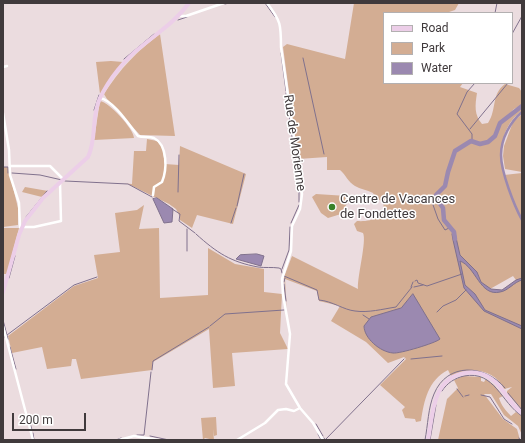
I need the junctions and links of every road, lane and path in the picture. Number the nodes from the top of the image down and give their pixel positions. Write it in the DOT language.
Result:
graph roads {
  1 [pos="189,3"];
  2 [pos="224,3"];
  3 [pos="268,3"];
  4 [pos="179,16"];
  5 [pos="7,66"];
  6 [pos="3,67"];
  7 [pos="99,98"];
  8 [pos="3,113"];
  9 [pos="10,166"];
  10 [pos="62,180"];
  11 [pos="153,195"];
  12 [pos="21,228"];
  13 [pos="3,292"];
  14 [pos="3,326"];
  15 [pos="300,408"];
  16 [pos="522,413"];
  17 [pos="33,440"];
  18 [pos="118,440"];
  19 [pos="159,440"];
  20 [pos="237,440"];
  21 [pos="323,440"];
  22 [pos="428,440"];
  1 -- 4 [label="street"];
  2 -- 4 [label="street"];
  3 -- 15 [label="street, Rue de Morienne"];
  4 -- 7 [label="street"];
  5 -- 6 [label="street"];
  7 -- 10 [label="street"];
  7 -- 11 [label="street"];
  8 -- 9 [label="street"];
  9 -- 10 [label="street"];
  9 -- 12 [label="street"];
  10 -- 12 [label="street"];
  10 -- 12 [label="street"];
  12 -- 13 [label="street"];
  14 -- 17 [label="street"];
  15 -- 20 [label="street"];
  15 -- 21 [label="street, Rue de Morienne"];
  16 -- 22 [label="street"];
  18 -- 19 [label="street"];
}
